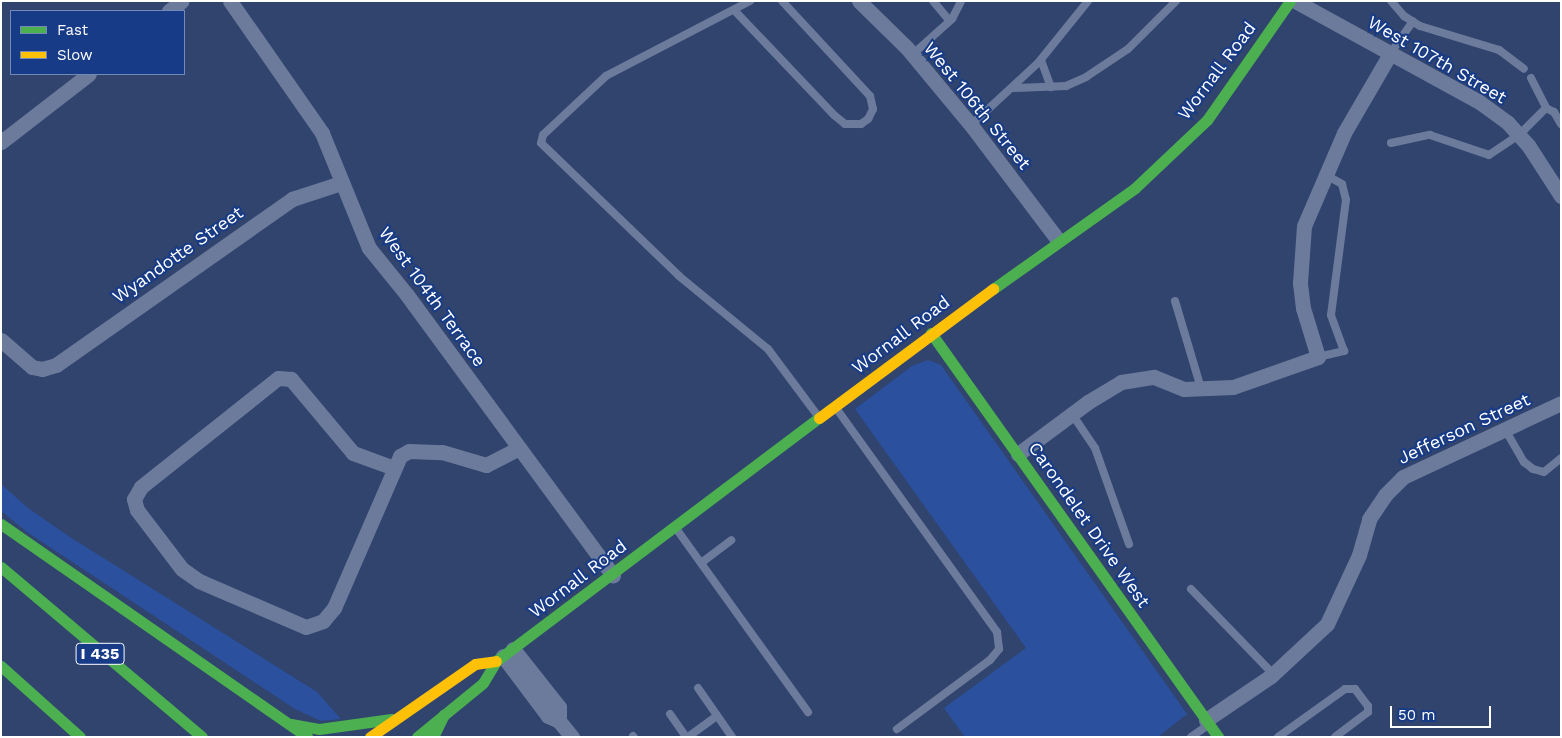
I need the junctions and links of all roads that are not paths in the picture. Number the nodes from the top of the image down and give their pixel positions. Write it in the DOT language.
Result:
graph roads {
  1 [pos="182,1"];
  2 [pos="230,1"];
  3 [pos="750,1"];
  4 [pos="782,1"];
  5 [pos="859,1"];
  6 [pos="934,1"];
  7 [pos="962,1"];
  8 [pos="1088,1"];
  9 [pos="1176,1"];
  10 [pos="1290,1"];
  11 [pos="1295,1"];
  12 [pos="1391,1"];
  13 [pos="170,10"];
  14 [pos="734,10"];
  15 [pos="950,21"];
  16 [pos="1413,21"];
  17 [pos="1390,54"];
  18 [pos="912,55"];
  19 [pos="1041,60"];
  20 [pos="1524,69"];
  21 [pos="88,75"];
  22 [pos="1531,78"];
  23 [pos="1052,87"];
  24 [pos="1014,88"];
  25 [pos="1546,108"];
  26 [pos="1561,124"];
  27 [pos="971,125"];
  28 [pos="1519,135"];
  29 [pos="1,142"];
  30 [pos="1391,143"];
  31 [pos="1324,174"];
  32 [pos="341,183"];
  33 [pos="1561,196"];
  34 [pos="1058,240"];
  35 [pos="1175,301"];
  36 [pos="931,333"];
  37 [pos="1,340"];
  38 [pos="1318,357"];
  39 [pos="1201,388"];
  40 [pos="1561,403"];
  41 [pos="834,406"];
  42 [pos="1072,414"];
  43 [pos="819,418"];
  44 [pos="1506,431"];
  45 [pos="518,449"];
  46 [pos="1018,454"];
  47 [pos="1561,458"];
  48 [pos="394,468"];
  49 [pos="1,524"];
  50 [pos="676,527"];
  51 [pos="731,540"];
  52 [pos="1129,544"];
  53 [pos="701,563"];
  54 [pos="1,567"];
  55 [pos="613,575"];
  56 [pos="1191,589"];
  57 [pos="504,655"];
  58 [pos="1,666"];
  59 [pos="1273,674"];
  60 [pos="698,688"];
  61 [pos="808,712"];
  62 [pos="444,714"];
  63 [pos="670,714"];
  64 [pos="717,716"];
  65 [pos="394,719"];
  66 [pos="1207,722"];
  67 [pos="289,724"];
  68 [pos="897,729"];
  69 [pos="80,737"];
  70 [pos="202,737"];
  71 [pos="307,737"];
  72 [pos="370,737"];
  73 [pos="417,737"];
  74 [pos="433,737"];
  75 [pos="572,737"];
  76 [pos="687,737"];
  77 [pos="732,737"];
  78 [pos="1192,737"];
  79 [pos="1218,737"];
  80 [pos="1278,737"];
  81 [pos="1335,737"];
  1 -- 13 [label="street"];
  2 -- 32 [label="street, West 104th Terrace"];
  3 -- 14 [label="lane"];
  4 -- 14 [label="lane"];
  5 -- 18 [label="street, West 106th Street"];
  6 -- 15 [label="lane"];
  7 -- 15 [label="lane"];
  8 -- 19 [label="lane"];
  9 -- 23 [label="lane"];
  10 -- 34 [label="main road, Wornall Road"];
  11 -- 17 [label="street, West 107th Street"];
  12 -- 16 [label="lane"];
  14 -- 43 [label="lane"];
  15 -- 18 [label="lane"];
  16 -- 17 [label="lane"];
  16 -- 20 [label="lane"];
  17 -- 28 [label="street, West 107th Street"];
  17 -- 31 [label="street"];
  18 -- 27 [label="street, West 106th Street"];
  19 -- 23 [label="lane"];
  19 -- 24 [label="lane"];
  21 -- 29 [label="street"];
  22 -- 25 [label="lane"];
  23 -- 24 [label="lane"];
  24 -- 27 [label="lane"];
  25 -- 26 [label="lane"];
  25 -- 28 [label="lane"];
  27 -- 34 [label="street, West 106th Street"];
  28 -- 30 [label="lane"];
  28 -- 33 [label="street, West 107th Street"];
  31 -- 38 [label="street"];
  31 -- 38 [label="lane"];
  32 -- 37 [label="street, Wyandotte Street"];
  32 -- 45 [label="street, West 104th Terrace"];
  34 -- 36 [label="main road, Wornall Road"];
  35 -- 39 [label="lane"];
  36 -- 41 [label="main road, Wornall Road"];
  36 -- 46 [label="main road, Carondelet Drive West"];
  38 -- 39 [label="street"];
  39 -- 42 [label="street"];
  40 -- 44 [label="street, Jefferson Street"];
  41 -- 43 [label="main road, Wornall Road"];
  41 -- 68 [label="lane"];
  42 -- 46 [label="street"];
  42 -- 52 [label="lane"];
  43 -- 50 [label="main road, Wornall Road"];
  44 -- 47 [label="lane"];
  44 -- 59 [label="street, Jefferson Street"];
  45 -- 48 [label="street"];
  45 -- 55 [label="street, West 104th Terrace"];
  46 -- 66 [label="main road, Carondelet Drive West"];
  48 -- 48 [label="street"];
  49 -- 67 [label="main road"];
  50 -- 53 [label="lane"];
  50 -- 55 [label="main road, Wornall Road"];
  51 -- 53 [label="lane"];
  53 -- 61 [label="lane"];
  54 -- 70 [label="main road, I 435"];
  55 -- 57 [label="main road, Wornall Road"];
  56 -- 59 [label="lane"];
  57 -- 62 [label="main road, Wornall Road"];
  57 -- 65 [label="main road, Wornall Road"];
  57 -- 75 [label="street"];
  58 -- 69 [label="main road"];
  59 -- 66 [label="street, Jefferson Street"];
  60 -- 64 [label="lane"];
  62 -- 73 [label="main road, Wornall Road"];
  62 -- 74 [label="main road"];
  63 -- 76 [label="lane"];
  64 -- 76 [label="lane"];
  64 -- 77 [label="lane"];
  65 -- 67 [label="main road"];
  65 -- 72 [label="main road, Wornall Road"];
  66 -- 78 [label="lane"];
  66 -- 79 [label="main road, Carondelet Drive West"];
  67 -- 71 [label="main road"];
  80 -- 81 [label="lane"];
}
